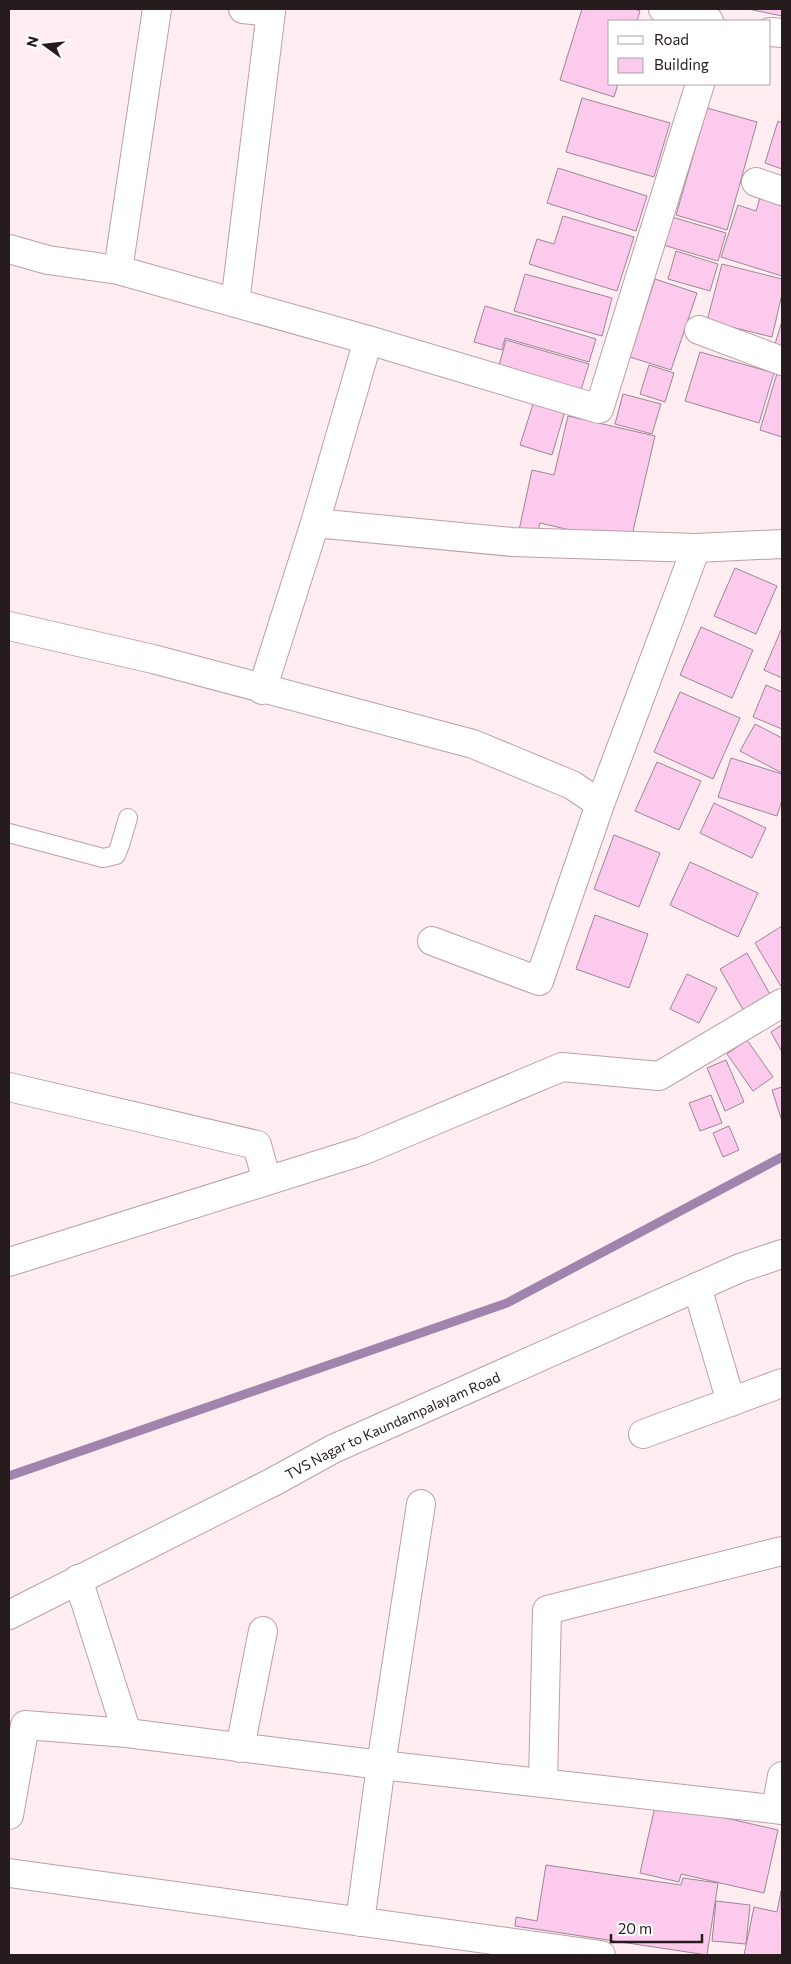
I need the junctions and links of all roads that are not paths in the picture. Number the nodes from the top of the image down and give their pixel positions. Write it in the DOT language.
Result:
graph roads {
  1 [pos="157,9"];
  2 [pos="242,9"];
  3 [pos="664,9"];
  4 [pos="705,20"];
  5 [pos="700,85"];
  6 [pos="756,182"];
  7 [pos="782,192"];
  8 [pos="9,249"];
  9 [pos="118,270"];
  10 [pos="235,303"];
  11 [pos="699,330"];
  12 [pos="368,340"];
  13 [pos="782,361"];
  14 [pos="315,523"];
  15 [pos="782,544"];
  16 [pos="696,548"];
  17 [pos="9,626"];
  18 [pos="262,690"];
  19 [pos="600,804"];
  20 [pos="128,818"];
  21 [pos="9,833"];
  22 [pos="432,941"];
  23 [pos="782,1004"];
  24 [pos="9,1087"];
  25 [pos="266,1181"];
  26 [pos="782,1254"];
  27 [pos="9,1262"];
  28 [pos="697,1287"];
  29 [pos="782,1383"];
  30 [pos="731,1402"];
  31 [pos="643,1434"];
  32 [pos="421,1504"];
  33 [pos="782,1551"];
  34 [pos="78,1578"];
  35 [pos="9,1614"];
  36 [pos="263,1631"];
  37 [pos="127,1733"];
  38 [pos="240,1748"];
  39 [pos="381,1765"];
  40 [pos="782,1776"];
  41 [pos="542,1783"];
  42 [pos="779,1810"];
  43 [pos="9,1815"];
  44 [pos="9,1873"];
  45 [pos="360,1922"];
  46 [pos="601,1955"];
  1 -- 9 [label="street"];
  2 -- 10 [label="street"];
  3 -- 4 [label="street"];
  5 -- 12 [label="street"];
  6 -- 7 [label="street"];
  8 -- 9 [label="street"];
  9 -- 10 [label="street"];
  10 -- 12 [label="street"];
  11 -- 13 [label="street"];
  12 -- 14 [label="street"];
  14 -- 16 [label="street"];
  14 -- 18 [label="street"];
  15 -- 16 [label="street"];
  16 -- 19 [label="street"];
  17 -- 18 [label="street"];
  18 -- 19 [label="street"];
  19 -- 22 [label="street"];
  20 -- 21 [label="lane"];
  23 -- 25 [label="street"];
  24 -- 25 [label="street"];
  25 -- 27 [label="street"];
  26 -- 28 [label="street, TVS Nagar to Kaundampalayam Road"];
  28 -- 30 [label="street"];
  28 -- 34 [label="street, TVS Nagar to Kaundampalayam Road"];
  29 -- 30 [label="street"];
  30 -- 31 [label="street"];
  32 -- 39 [label="street"];
  33 -- 41 [label="street"];
  34 -- 35 [label="street, TVS Nagar to Kaundampalayam Road"];
  34 -- 37 [label="street"];
  36 -- 38 [label="street"];
  37 -- 38 [label="street"];
  37 -- 43 [label="street"];
  38 -- 39 [label="street"];
  39 -- 41 [label="street"];
  39 -- 45 [label="street"];
  40 -- 42 [label="street"];
  41 -- 42 [label="street"];
  44 -- 45 [label="street"];
  45 -- 46 [label="street"];
}
